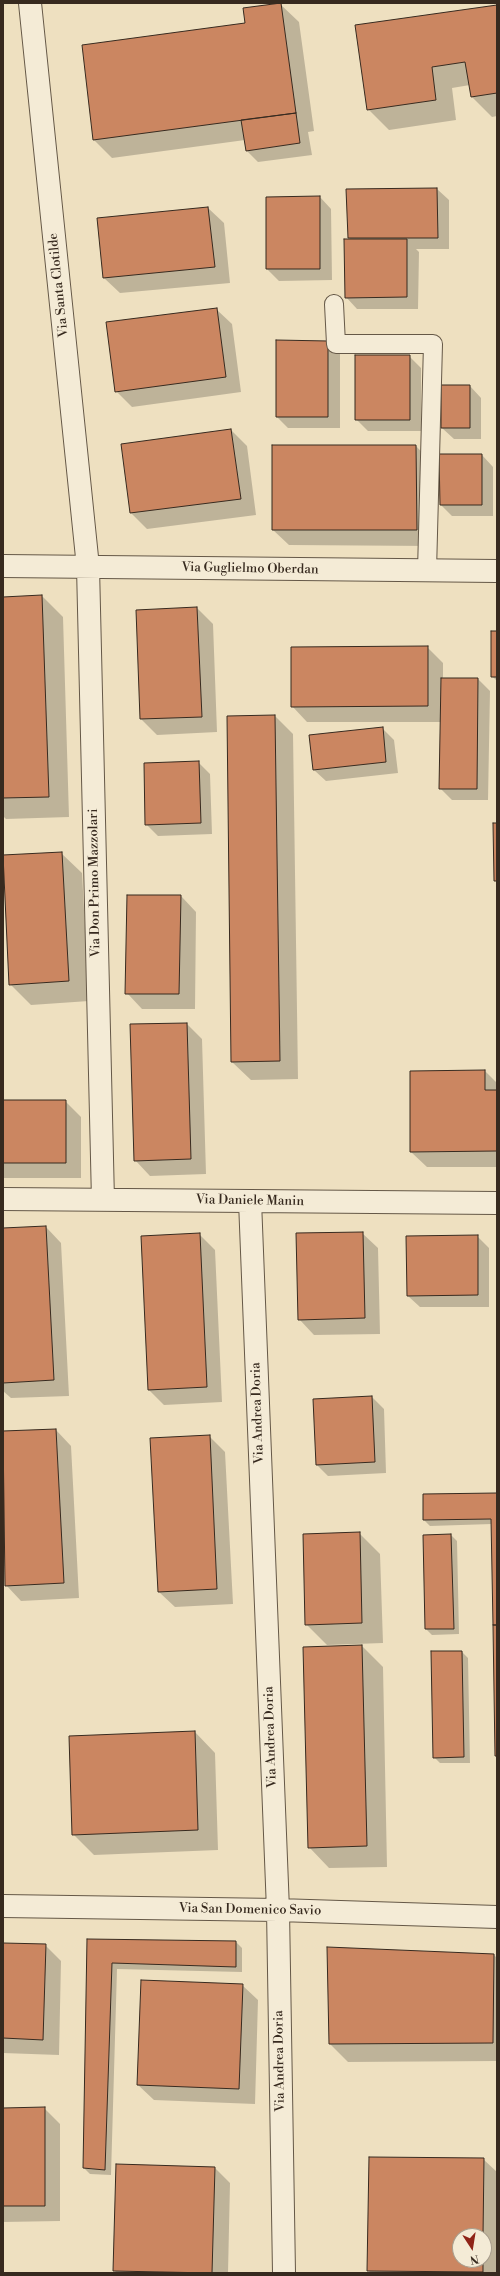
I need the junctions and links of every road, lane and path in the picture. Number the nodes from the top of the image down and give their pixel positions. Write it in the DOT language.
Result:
graph roads {
  1 [pos="30,3"];
  2 [pos="334,304"];
  3 [pos="3,566"];
  4 [pos="88,567"];
  5 [pos="427,571"];
  6 [pos="497,571"];
  7 [pos="3,1199"];
  8 [pos="103,1200"];
  9 [pos="250,1201"];
  10 [pos="497,1203"];
  11 [pos="3,1906"];
  12 [pos="278,1910"];
  13 [pos="497,1917"];
  14 [pos="284,2273"];
  1 -- 4 [label="street, Via Santa Clotilde"];
  2 -- 5 [label="lane"];
  3 -- 4 [label="street, Via Guglielmo Oberdan"];
  4 -- 5 [label="street, Via Guglielmo Oberdan"];
  4 -- 8 [label="street, Via Don Primo Mazzolari"];
  5 -- 6 [label="street, Via Guglielmo Oberdan"];
  7 -- 8 [label="street, Via Daniele Manin"];
  8 -- 9 [label="street, Via Daniele Manin"];
  9 -- 10 [label="street, Via Daniele Manin"];
  9 -- 12 [label="street, Via Andrea Doria"];
  11 -- 12 [label="street, Via San Domenico Savio"];
  12 -- 13 [label="street, Via San Domenico Savio"];
  12 -- 14 [label="street, Via Andrea Doria"];
}
